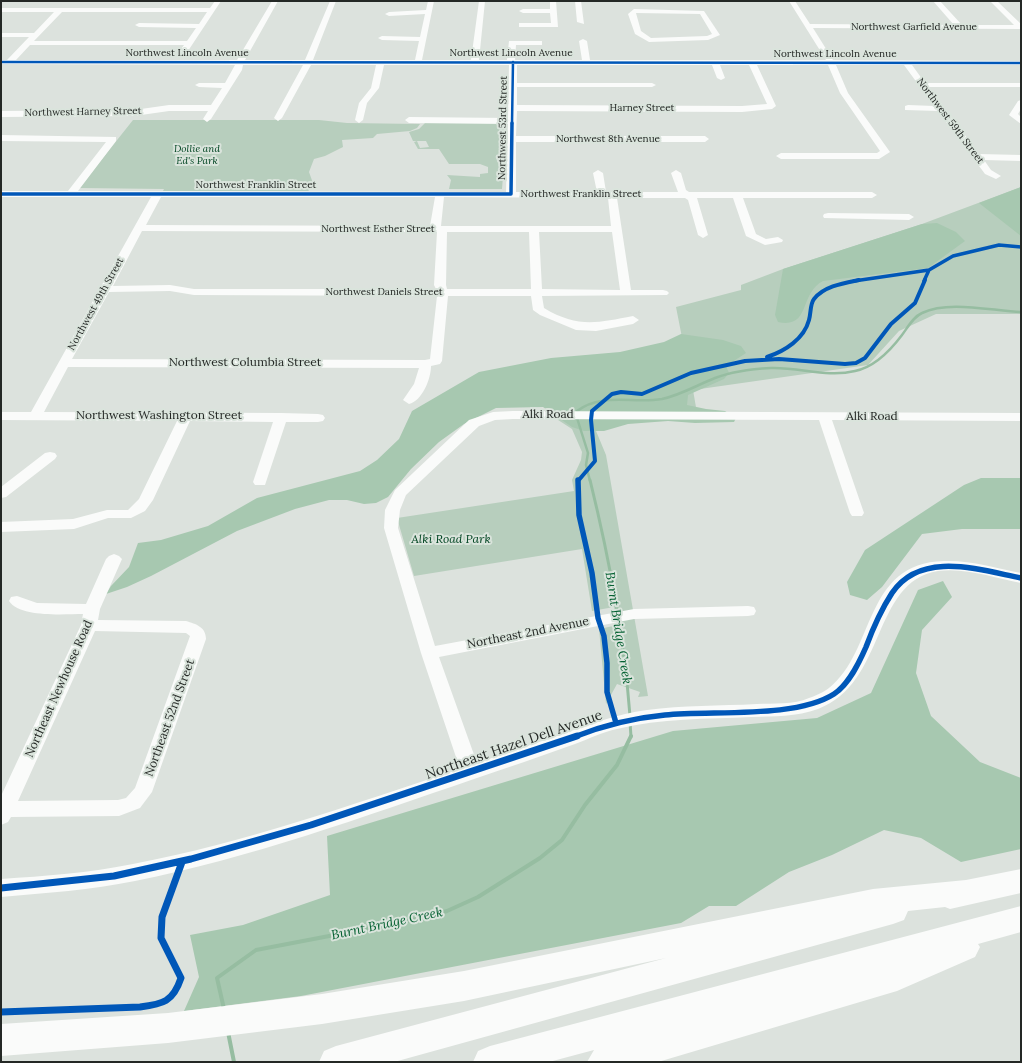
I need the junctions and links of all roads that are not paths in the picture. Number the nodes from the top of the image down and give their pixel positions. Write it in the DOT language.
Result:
graph roads {
  1 [pos="218,1"];
  2 [pos="275,1"];
  3 [pos="333,1"];
  4 [pos="430,1"];
  5 [pos="482,1"];
  6 [pos="553,1"];
  7 [pos="578,1"];
  8 [pos="792,1"];
  9 [pos="936,1"];
  10 [pos="993,1"];
  11 [pos="1,10"];
  12 [pos="60,10"];
  13 [pos="212,10"];
  14 [pos="524,11"];
  15 [pos="554,11"];
  16 [pos="428,12"];
  17 [pos="389,14"];
  18 [pos="581,22"];
  19 [pos="139,25"];
  20 [pos="522,25"];
  21 [pos="201,26"];
  22 [pos="808,26"];
  23 [pos="960,27"];
  24 [pos="1020,27"];
  25 [pos="1,35"];
  26 [pos="36,35"];
  27 [pos="382,38"];
  28 [pos="422,39"];
  29 [pos="649,40"];
  30 [pos="583,41"];
  31 [pos="539,42"];
  32 [pos="28,43"];
  33 [pos="189,43"];
  34 [pos="660,56"];
  35 [pos="1019,60"];
  36 [pos="5,62"];
  37 [pos="176,62"];
  38 [pos="240,62"];
  39 [pos="308,62"];
  40 [pos="381,62"];
  41 [pos="418,62"];
  42 [pos="476,62"];
  43 [pos="512,62"];
  44 [pos="586,62"];
  45 [pos="715,62"];
  46 [pos="752,62"];
  47 [pos="831,62"];
  48 [pos="906,62"];
  49 [pos="721,78"];
  50 [pos="199,85"];
  51 [pos="512,85"];
  52 [pos="652,85"];
  53 [pos="923,85"];
  54 [pos="1011,85"];
  55 [pos="1021,85"];
  56 [pos="228,86"];
  57 [pos="1021,94"];
  58 [pos="1021,103"];
  59 [pos="214,108"];
  60 [pos="512,108"];
  61 [pos="908,108"];
  62 [pos="940,109"];
  63 [pos="1,114"];
  64 [pos="278,118"];
  65 [pos="207,119"];
  66 [pos="359,120"];
  67 [pos="409,120"];
  68 [pos="512,121"];
  69 [pos="1021,122"];
  70 [pos="1,138"];
  71 [pos="512,139"];
  72 [pos="705,139"];
  73 [pos="781,156"];
  74 [pos="976,157"];
  75 [pos="1021,158"];
  76 [pos="598,173"];
  77 [pos="676,173"];
  78 [pos="996,176"];
  79 [pos="158,193"];
  80 [pos="1,194"];
  81 [pos="71,194"];
  82 [pos="440,194"];
  83 [pos="511,194"];
  84 [pos="607,194"];
  85 [pos="685,194"];
  86 [pos="736,195"];
  87 [pos="818,195"];
  88 [pos="872,195"];
  89 [pos="909,217"];
  90 [pos="138,228"];
  91 [pos="438,229"];
  92 [pos="534,229"];
  93 [pos="618,229"];
  94 [pos="703,235"];
  95 [pos="778,240"];
  96 [pos="105,289"];
  97 [pos="443,292"];
  98 [pos="536,293"];
  99 [pos="626,293"];
  100 [pos="662,293"];
  101 [pos="633,320"];
  102 [pos="65,363"];
  103 [pos="425,364"];
  104 [pos="409,400"];
  105 [pos="1,416"];
  106 [pos="35,416"];
  107 [pos="184,416"];
  108 [pos="824,416"];
  109 [pos="281,417"];
  110 [pos="318,418"];
  111 [pos="1021,418"];
  112 [pos="50,456"];
  113 [pos="260,482"];
  114 [pos="1,494"];
  115 [pos="857,513"];
  116 [pos="1,527"];
  117 [pos="114,559"];
  118 [pos="1021,578"];
  119 [pos="17,601"];
  120 [pos="748,611"];
  121 [pos="91,617"];
  122 [pos="429,653"];
  123 [pos="471,773"];
  124 [pos="3,814"];
  125 [pos="1021,881"];
  126 [pos="1,888"];
  127 [pos="965,892"];
  128 [pos="1021,920"];
  129 [pos="1,1040"];
  130 [pos="336,1062"];
  131 [pos="490,1062"];
  132 [pos="604,1062"];
  1 -- 13 [label="street"];
  2 -- 38 [label="street"];
  3 -- 39 [label="street"];
  4 -- 16 [label="street"];
  5 -- 42 [label="street"];
  6 -- 15 [label="street"];
  7 -- 18 [label="street"];
  8 -- 22 [label="street"];
  9 -- 23 [label="street"];
  10 -- 24 [label="street"];
  11 -- 12 [label="street"];
  12 -- 13 [label="street"];
  12 -- 26 [label="street"];
  13 -- 21 [label="street"];
  14 -- 15 [label="street"];
  15 -- 20 [label="street"];
  16 -- 17 [label="street"];
  16 -- 28 [label="street"];
  19 -- 21 [label="street"];
  21 -- 33 [label="street"];
  22 -- 23 [label="street, Northwest Garfield Avenue"];
  22 -- 47 [label="street"];
  23 -- 24 [label="street, Northwest Garfield Avenue"];
  25 -- 26 [label="street"];
  26 -- 32 [label="street"];
  27 -- 28 [label="street"];
  28 -- 41 [label="street"];
  29 -- 29 [label="street"];
  29 -- 34 [label="street"];
  30 -- 44 [label="street"];
  31 -- 43 [label="street, Northwest 53rd Street"];
  32 -- 33 [label="street"];
  32 -- 36 [label="street"];
  33 -- 37 [label="street"];
  34 -- 44 [label="street, Northwest Lincoln Avenue"];
  34 -- 45 [label="street, Northwest Lincoln Avenue"];
  35 -- 48 [label="street, Northwest Lincoln Avenue"];
  36 -- 37 [label="street, Northwest Lincoln Avenue"];
  37 -- 38 [label="street, Northwest Lincoln Avenue"];
  38 -- 39 [label="street, Northwest Lincoln Avenue"];
  38 -- 56 [label="street"];
  39 -- 40 [label="street, Northwest Lincoln Avenue"];
  39 -- 64 [label="street"];
  40 -- 41 [label="street, Northwest Lincoln Avenue"];
  40 -- 66 [label="street"];
  41 -- 42 [label="street, Northwest Lincoln Avenue"];
  42 -- 43 [label="street, Northwest Lincoln Avenue"];
  43 -- 44 [label="street, Northwest Lincoln Avenue"];
  43 -- 51 [label="street, Northwest 53rd Street"];
  45 -- 46 [label="street, Northwest Lincoln Avenue"];
  45 -- 49 [label="street"];
  46 -- 47 [label="street, Northwest Lincoln Avenue"];
  46 -- 60 [label="street, Harney Street"];
  47 -- 48 [label="street, Northwest Lincoln Avenue"];
  47 -- 73 [label="street"];
  48 -- 53 [label="street, Northwest 59th Street"];
  50 -- 56 [label="street"];
  51 -- 52 [label="street"];
  51 -- 60 [label="street, Northwest 53rd Street"];
  53 -- 54 [label="street"];
  53 -- 62 [label="street, Northwest 59th Street"];
  54 -- 55 [label="street"];
  54 -- 57 [label="street"];
  56 -- 59 [label="street"];
  58 -- 69 [label="street"];
  59 -- 63 [label="street, Northwest Harney Street"];
  59 -- 65 [label="street"];
  60 -- 68 [label="street, Northwest 53rd Street"];
  61 -- 62 [label="street"];
  62 -- 74 [label="street, Northwest 59th Street"];
  67 -- 68 [label="street"];
  68 -- 71 [label="street, Northwest 53rd Street"];
  70 -- 81 [label="street"];
  71 -- 72 [label="street, Northwest 8th Avenue"];
  71 -- 83 [label="street, Northwest 53rd Street"];
  74 -- 75 [label="street"];
  74 -- 78 [label="street, Northwest 59th Street"];
  76 -- 84 [label="street"];
  77 -- 85 [label="street"];
  79 -- 81 [label="street, Northwest Franklin Street"];
  79 -- 82 [label="street, Northwest Franklin Street"];
  79 -- 90 [label="street, Northwest 49th Street"];
  80 -- 81 [label="street, Northwest Franklin Street"];
  82 -- 83 [label="street, Northwest Franklin Street"];
  82 -- 91 [label="street"];
  83 -- 84 [label="street, Northwest Franklin Street"];
  84 -- 85 [label="street, Northwest Franklin Street"];
  84 -- 93 [label="street"];
  85 -- 86 [label="street, Northwest Franklin Street"];
  85 -- 94 [label="street"];
  86 -- 87 [label="street, Northwest Franklin Street"];
  86 -- 95 [label="street"];
  87 -- 88 [label="street, Northwest Franklin Street"];
  87 -- 89 [label="street"];
  90 -- 91 [label="street, Northwest Esther Street"];
  90 -- 96 [label="street, Northwest 49th Street"];
  91 -- 92 [label="street, Northwest Esther Street"];
  91 -- 97 [label="street"];
  92 -- 93 [label="street, Northwest Esther Street"];
  92 -- 98 [label="street"];
  93 -- 99 [label="street"];
  96 -- 97 [label="street, Northwest Daniels Street"];
  96 -- 102 [label="street, Northwest 49th Street"];
  97 -- 98 [label="street, Northwest Daniels Street"];
  97 -- 103 [label="street"];
  98 -- 99 [label="street, Northwest Daniels Street"];
  98 -- 101 [label="street"];
  99 -- 100 [label="street, Northwest Daniels Street"];
  102 -- 103 [label="street, Northwest Columbia Street"];
  102 -- 106 [label="street, Northwest 49th Street"];
  103 -- 104 [label="street"];
  105 -- 106 [label="street, Northwest Washington Street"];
  106 -- 107 [label="street, Northwest Washington Street"];
  107 -- 109 [label="street, Northwest Washington Street"];
  107 -- 116 [label="street"];
  108 -- 111 [label="street, Alki Road"];
  108 -- 115 [label="street"];
  108 -- 122 [label="street, Alki Road"];
  109 -- 110 [label="street, Northwest Washington Street"];
  109 -- 113 [label="street"];
  112 -- 114 [label="street"];
  117 -- 121 [label="street, Northeast Newhouse Road"];
  118 -- 123 [label="street, Northeast Hazel Dell Avenue"];
  119 -- 121 [label="street"];
  120 -- 122 [label="street, Northeast 2nd Avenue"];
  121 -- 124 [label="street, Northeast Newhouse Road"];
  121 -- 124 [label="street, Northeast 52nd Street"];
  122 -- 123 [label="street, Alki Road"];
  123 -- 126 [label="street, Northeast Hazel Dell Avenue"];
  125 -- 127 [label="highway"];
  127 -- 129 [label="highway"];
  127 -- 130 [label="highway"];
  128 -- 131 [label="highway"];
  128 -- 132 [label="highway"];
}
